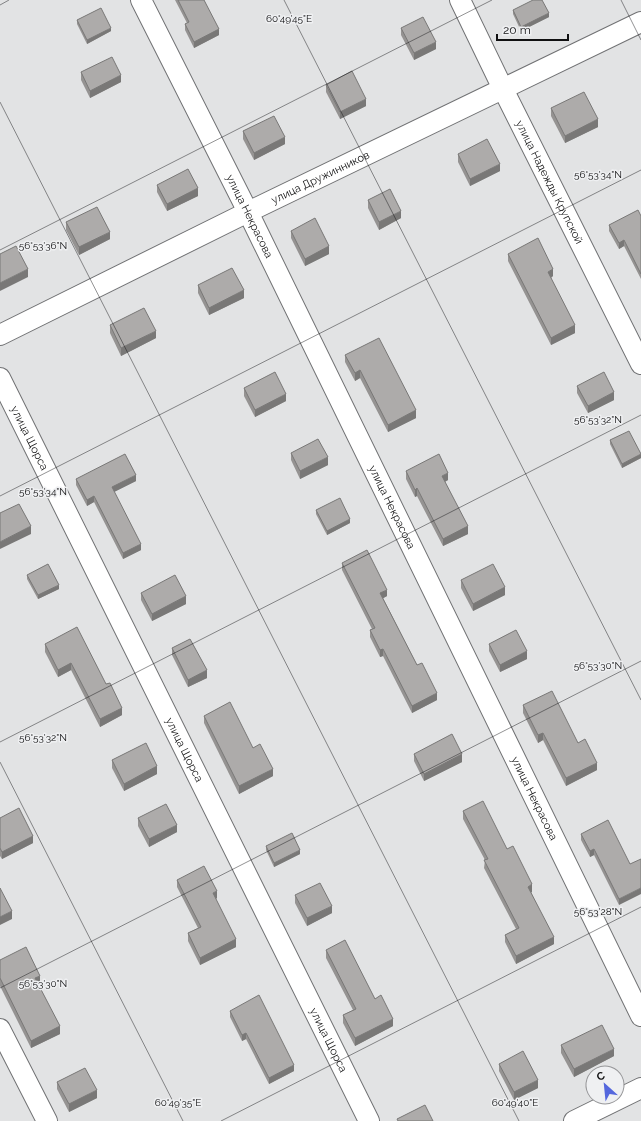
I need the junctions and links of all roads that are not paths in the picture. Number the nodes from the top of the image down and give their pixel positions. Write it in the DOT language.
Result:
graph roads {
  1 [pos="142,0"];
  2 [pos="460,0"];
  3 [pos="641,22"];
  4 [pos="503,89"];
  5 [pos="248,212"];
  6 [pos="0,335"];
  7 [pos="641,364"];
  8 [pos="0,378"];
  9 [pos="641,1016"];
  10 [pos="0,1029"];
  11 [pos="641,1088"];
  12 [pos="47,1121"];
  13 [pos="369,1121"];
  14 [pos="574,1121"];
  1 -- 5 [label="street, улица Некрасова"];
  2 -- 4 [label="street, улица Надежды Крупской"];
  3 -- 4 [label="street, улица Дружинников"];
  4 -- 5 [label="street, улица Дружинников"];
  4 -- 7 [label="street, улица Надежды Крупской"];
  5 -- 6 [label="street, улица Дружинников"];
  5 -- 9 [label="street, улица Некрасова"];
  8 -- 13 [label="street, улица Щорса"];
  10 -- 12 [label="street"];
  11 -- 14 [label="street"];
}
